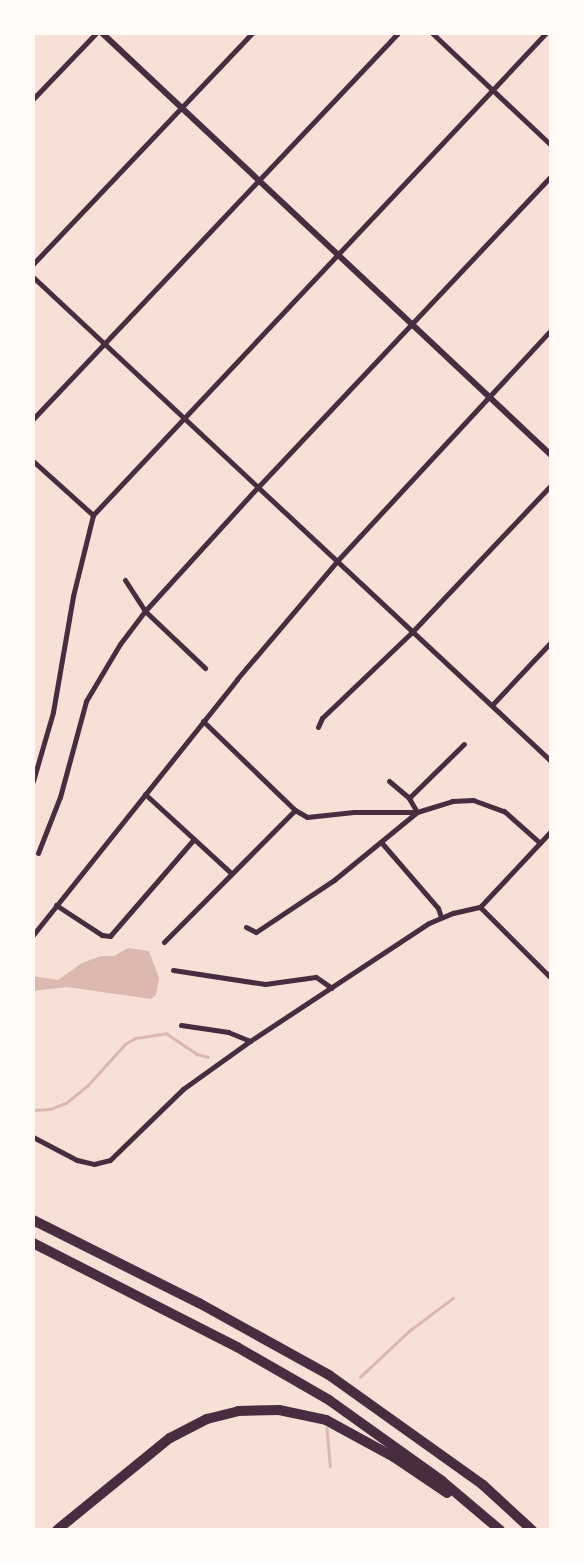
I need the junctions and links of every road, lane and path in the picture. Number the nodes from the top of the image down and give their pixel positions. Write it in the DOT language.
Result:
graph roads {
  1 [pos="96,33"];
  2 [pos="102,33"];
  3 [pos="252,33"];
  4 [pos="398,33"];
  5 [pos="432,33"];
  6 [pos="546,33"];
  7 [pos="492,90"];
  8 [pos="33,99"];
  9 [pos="182,108"];
  10 [pos="551,145"];
  11 [pos="551,176"];
  12 [pos="259,180"];
  13 [pos="337,254"];
  14 [pos="33,264"];
  15 [pos="33,277"];
  16 [pos="411,325"];
  17 [pos="551,330"];
  18 [pos="107,344"];
  19 [pos="489,396"];
  20 [pos="33,419"];
  21 [pos="183,419"];
  22 [pos="551,455"];
  23 [pos="33,461"];
  24 [pos="551,485"];
  25 [pos="258,487"];
  26 [pos="93,515"];
  27 [pos="337,561"];
  28 [pos="125,580"];
  29 [pos="145,611"];
  30 [pos="413,631"];
  31 [pos="551,642"];
  32 [pos="205,668"];
  33 [pos="492,705"];
  34 [pos="203,722"];
  35 [pos="318,727"];
  36 [pos="464,744"];
  37 [pos="551,761"];
  38 [pos="33,781"];
  39 [pos="389,781"];
  40 [pos="145,794"];
  41 [pos="410,798"];
  42 [pos="295,810"];
  43 [pos="417,812"];
  44 [pos="551,831"];
  45 [pos="194,839"];
  46 [pos="381,842"];
  47 [pos="540,843"];
  48 [pos="38,853"];
  49 [pos="230,873"];
  50 [pos="56,905"];
  51 [pos="480,907"];
  52 [pos="441,917"];
  53 [pos="246,927"];
  54 [pos="33,935"];
  55 [pos="164,942"];
  56 [pos="173,970"];
  57 [pos="551,978"];
  58 [pos="332,988"];
  59 [pos="181,1025"];
  60 [pos="250,1041"];
  61 [pos="33,1137"];
  62 [pos="33,1220"];
  63 [pos="33,1243"];
  64 [pos="500,1529"];
  65 [pos="57,1530"];
  66 [pos="533,1530"];
  1 -- 8 [label="street"];
  2 -- 9 [label="street"];
  3 -- 9 [label="street"];
  4 -- 12 [label="street"];
  5 -- 7 [label="street"];
  6 -- 7 [label="street"];
  7 -- 10 [label="street"];
  7 -- 13 [label="street"];
  9 -- 12 [label="street"];
  9 -- 14 [label="street"];
  11 -- 16 [label="street"];
  12 -- 13 [label="street"];
  12 -- 18 [label="street"];
  13 -- 16 [label="street"];
  13 -- 21 [label="street"];
  15 -- 18 [label="street"];
  16 -- 19 [label="street"];
  16 -- 25 [label="street"];
  17 -- 19 [label="street"];
  18 -- 20 [label="street"];
  18 -- 21 [label="street"];
  19 -- 22 [label="street"];
  19 -- 27 [label="street"];
  21 -- 25 [label="street"];
  21 -- 26 [label="street"];
  23 -- 26 [label="street"];
  24 -- 30 [label="street"];
  25 -- 27 [label="street"];
  25 -- 29 [label="street"];
  26 -- 38 [label="street"];
  27 -- 30 [label="street"];
  27 -- 34 [label="street"];
  28 -- 29 [label="street"];
  29 -- 32 [label="street"];
  29 -- 48 [label="street"];
  30 -- 33 [label="street"];
  30 -- 35 [label="street"];
  31 -- 33 [label="street"];
  33 -- 37 [label="street"];
  34 -- 40 [label="street"];
  34 -- 42 [label="street"];
  36 -- 41 [label="street"];
  39 -- 41 [label="street"];
  40 -- 45 [label="street"];
  40 -- 50 [label="street"];
  41 -- 43 [label="street"];
  42 -- 43 [label="street"];
  42 -- 49 [label="street"];
  43 -- 46 [label="street"];
  43 -- 47 [label="street"];
  44 -- 47 [label="street"];
  45 -- 49 [label="street"];
  45 -- 50 [label="street"];
  46 -- 52 [label="street"];
  46 -- 53 [label="street"];
  47 -- 51 [label="street"];
  49 -- 55 [label="street"];
  50 -- 54 [label="street"];
  51 -- 52 [label="street"];
  51 -- 57 [label="street"];
  52 -- 58 [label="street"];
  56 -- 58 [label="street"];
  58 -- 60 [label="street"];
  59 -- 60 [label="street"];
  60 -- 61 [label="street"];
  62 -- 66 [label="highway"];
  63 -- 64 [label="highway"];
  64 -- 65 [label="highway"];
}
